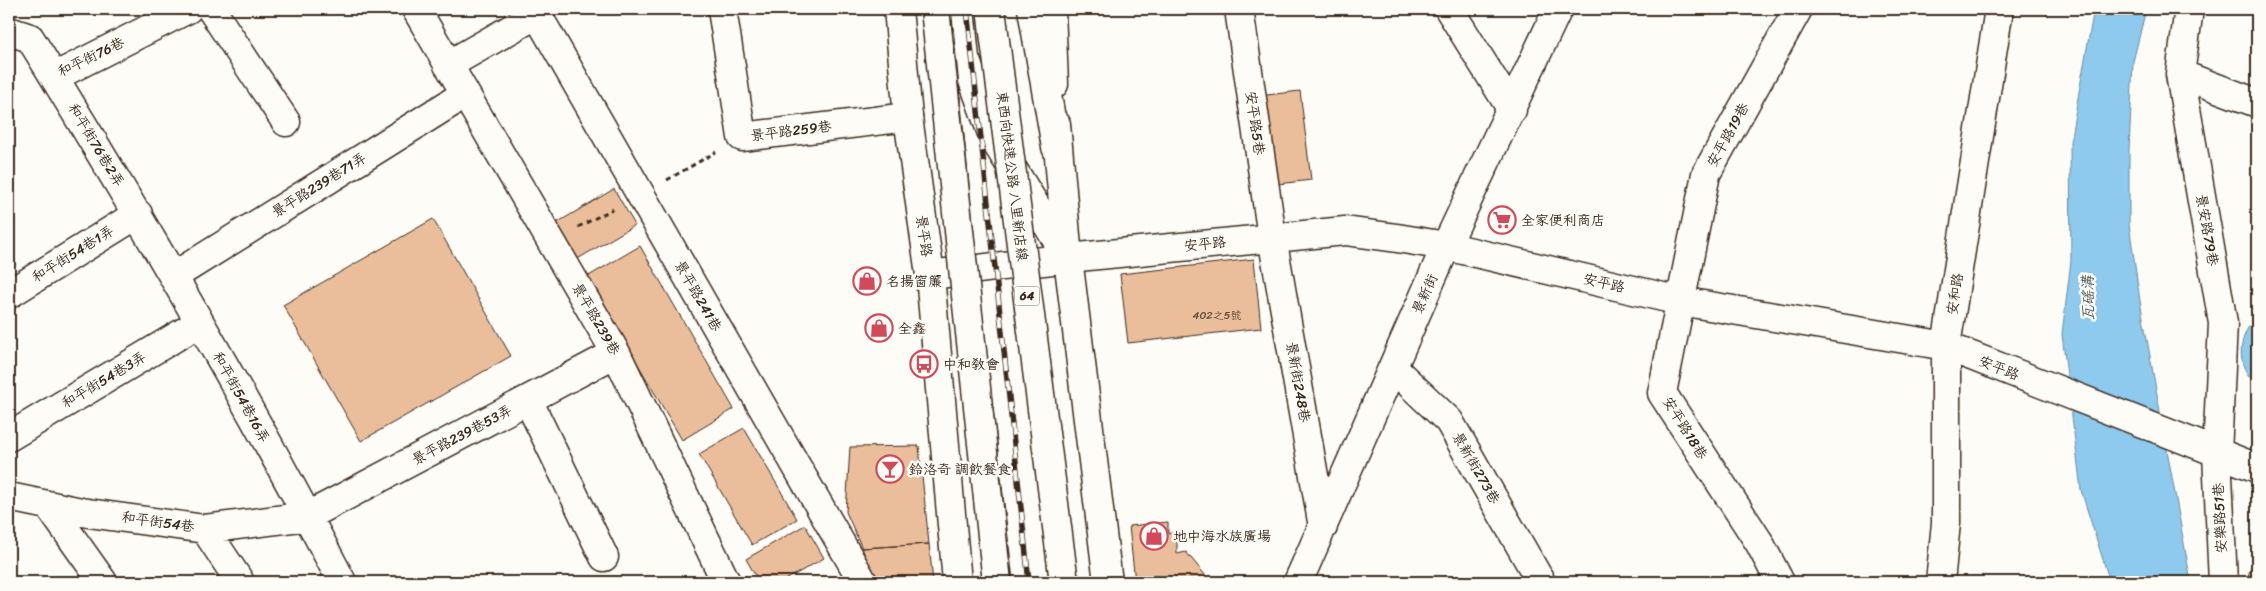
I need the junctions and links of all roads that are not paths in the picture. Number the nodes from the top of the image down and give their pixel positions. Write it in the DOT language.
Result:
graph roads {
  1 [pos="188,9"];
  2 [pos="211,9"];
  3 [pos="416,9"];
  4 [pos="722,9"];
  5 [pos="898,9"];
  6 [pos="935,9"];
  7 [pos="960,9"];
  8 [pos="991,9"];
  9 [pos="1032,9"];
  10 [pos="1051,9"];
  11 [pos="1239,9"];
  12 [pos="1448,9"];
  13 [pos="1558,9"];
  14 [pos="1798,9"];
  15 [pos="1999,9"];
  16 [pos="2189,9"];
  17 [pos="535,12"];
  18 [pos="9,31"];
  19 [pos="448,65"];
  20 [pos="2180,74"];
  21 [pos="54,77"];
  22 [pos="465,94"];
  23 [pos="2257,103"];
  24 [pos="1512,110"];
  25 [pos="908,117"];
  26 [pos="286,122"];
  27 [pos="1056,147"];
  28 [pos="138,214"];
  29 [pos="1272,237"];
  30 [pos="1446,246"];
  31 [pos="1068,258"];
  32 [pos="930,275"];
  33 [pos="174,276"];
  34 [pos="9,294"];
  35 [pos="1680,301"];
  36 [pos="199,323"];
  37 [pos="1946,346"];
  38 [pos="616,354"];
  39 [pos="1392,368"];
  40 [pos="528,400"];
  41 [pos="9,437"];
  42 [pos="2217,454"];
  43 [pos="2257,468"];
  44 [pos="9,497"];
  45 [pos="49,506"];
  46 [pos="308,516"];
  47 [pos="1323,527"];
  48 [pos="205,529"];
  49 [pos="604,557"];
  50 [pos="103,582"];
  51 [pos="240,582"];
  52 [pos="342,582"];
  53 [pos="726,582"];
  54 [pos="863,582"];
  55 [pos="957,582"];
  56 [pos="997,582"];
  57 [pos="1064,582"];
  58 [pos="1108,582"];
  59 [pos="1298,582"];
  60 [pos="1541,582"];
  61 [pos="1780,582"];
  62 [pos="1940,582"];
  63 [pos="2223,582"];
  1 -- 21 [label="main road, 和平街76巷"];
  2 -- 26 [label="main road"];
  3 -- 19 [label="main road, 景平路239巷"];
  4 -- 25 [label="main road, 景平路259巷"];
  5 -- 25 [label="main road, 景平路"];
  6 -- 56 [label="main road, bridge"];
  7 -- 31 [label="main road"];
  8 -- 57 [label="main road, 東西向快速公路 八里新店線 / 64, bridge"];
  9 -- 27 [label="main road"];
  10 -- 27 [label="main road"];
  11 -- 29 [label="main road, 安平路5巷"];
  12 -- 24 [label="main road"];
  13 -- 24 [label="main road, 景新街"];
  14 -- 35 [label="main road, 安平路19巷"];
  15 -- 37 [label="main road, 安和路"];
  16 -- 20 [label="main road, 景安路79巷"];
  17 -- 19 [label="main road"];
  17 -- 54 [label="main road, 景平路241巷"];
  18 -- 21 [label="main road, 和平街76巷"];
  19 -- 22 [label="main road, 景平路239巷"];
  20 -- 23 [label="main road"];
  20 -- 42 [label="main road, 景安路79巷"];
  21 -- 28 [label="main road, 和平街76巷2弄"];
  22 -- 33 [label="main road, 景平路239巷71弄"];
  22 -- 38 [label="main road, 景平路239巷"];
  24 -- 30 [label="main road, 景新街"];
  25 -- 32 [label="main road, 景平路"];
  27 -- 31 [label="main road"];
  28 -- 33 [label="main road, 和平街54巷16弄"];
  28 -- 34 [label="main road, 和平街54巷1弄"];
  29 -- 30 [label="main road, 安平路"];
  29 -- 31 [label="main road, 安平路"];
  29 -- 47 [label="main road, 景新街248巷"];
  30 -- 35 [label="main road, 安平路"];
  30 -- 39 [label="main road, 景新街"];
  31 -- 32 [label="main road, 安平路"];
  31 -- 58 [label="main road"];
  32 -- 55 [label="main road, 景平路"];
  33 -- 36 [label="main road, 和平街54巷16弄"];
  35 -- 37 [label="main road, 安平路"];
  35 -- 61 [label="main road, 安平路18巷"];
  36 -- 41 [label="main road, 和平街54巷3弄"];
  36 -- 46 [label="main road, 和平街54巷16弄"];
  37 -- 42 [label="main road, 安平路"];
  37 -- 62 [label="main road, 安和路"];
  38 -- 40 [label="main road, 景平路239巷53弄"];
  38 -- 53 [label="main road, 景平路239巷"];
  39 -- 47 [label="main road, 景新街"];
  39 -- 60 [label="main road, 景新街273巷"];
  40 -- 46 [label="main road, 景平路239巷53弄"];
  40 -- 49 [label="main road"];
  42 -- 43 [label="main road, 安平路"];
  42 -- 63 [label="main road, 安樂路51巷"];
  44 -- 45 [label="main road, 和平街54巷"];
  45 -- 48 [label="main road, 和平街54巷"];
  45 -- 50 [label="main road"];
  46 -- 48 [label="main road, 和平街54巷"];
  46 -- 52 [label="main road, 和平街54巷16弄"];
  47 -- 59 [label="main road, 景新街"];
  48 -- 51 [label="main road"];
}
